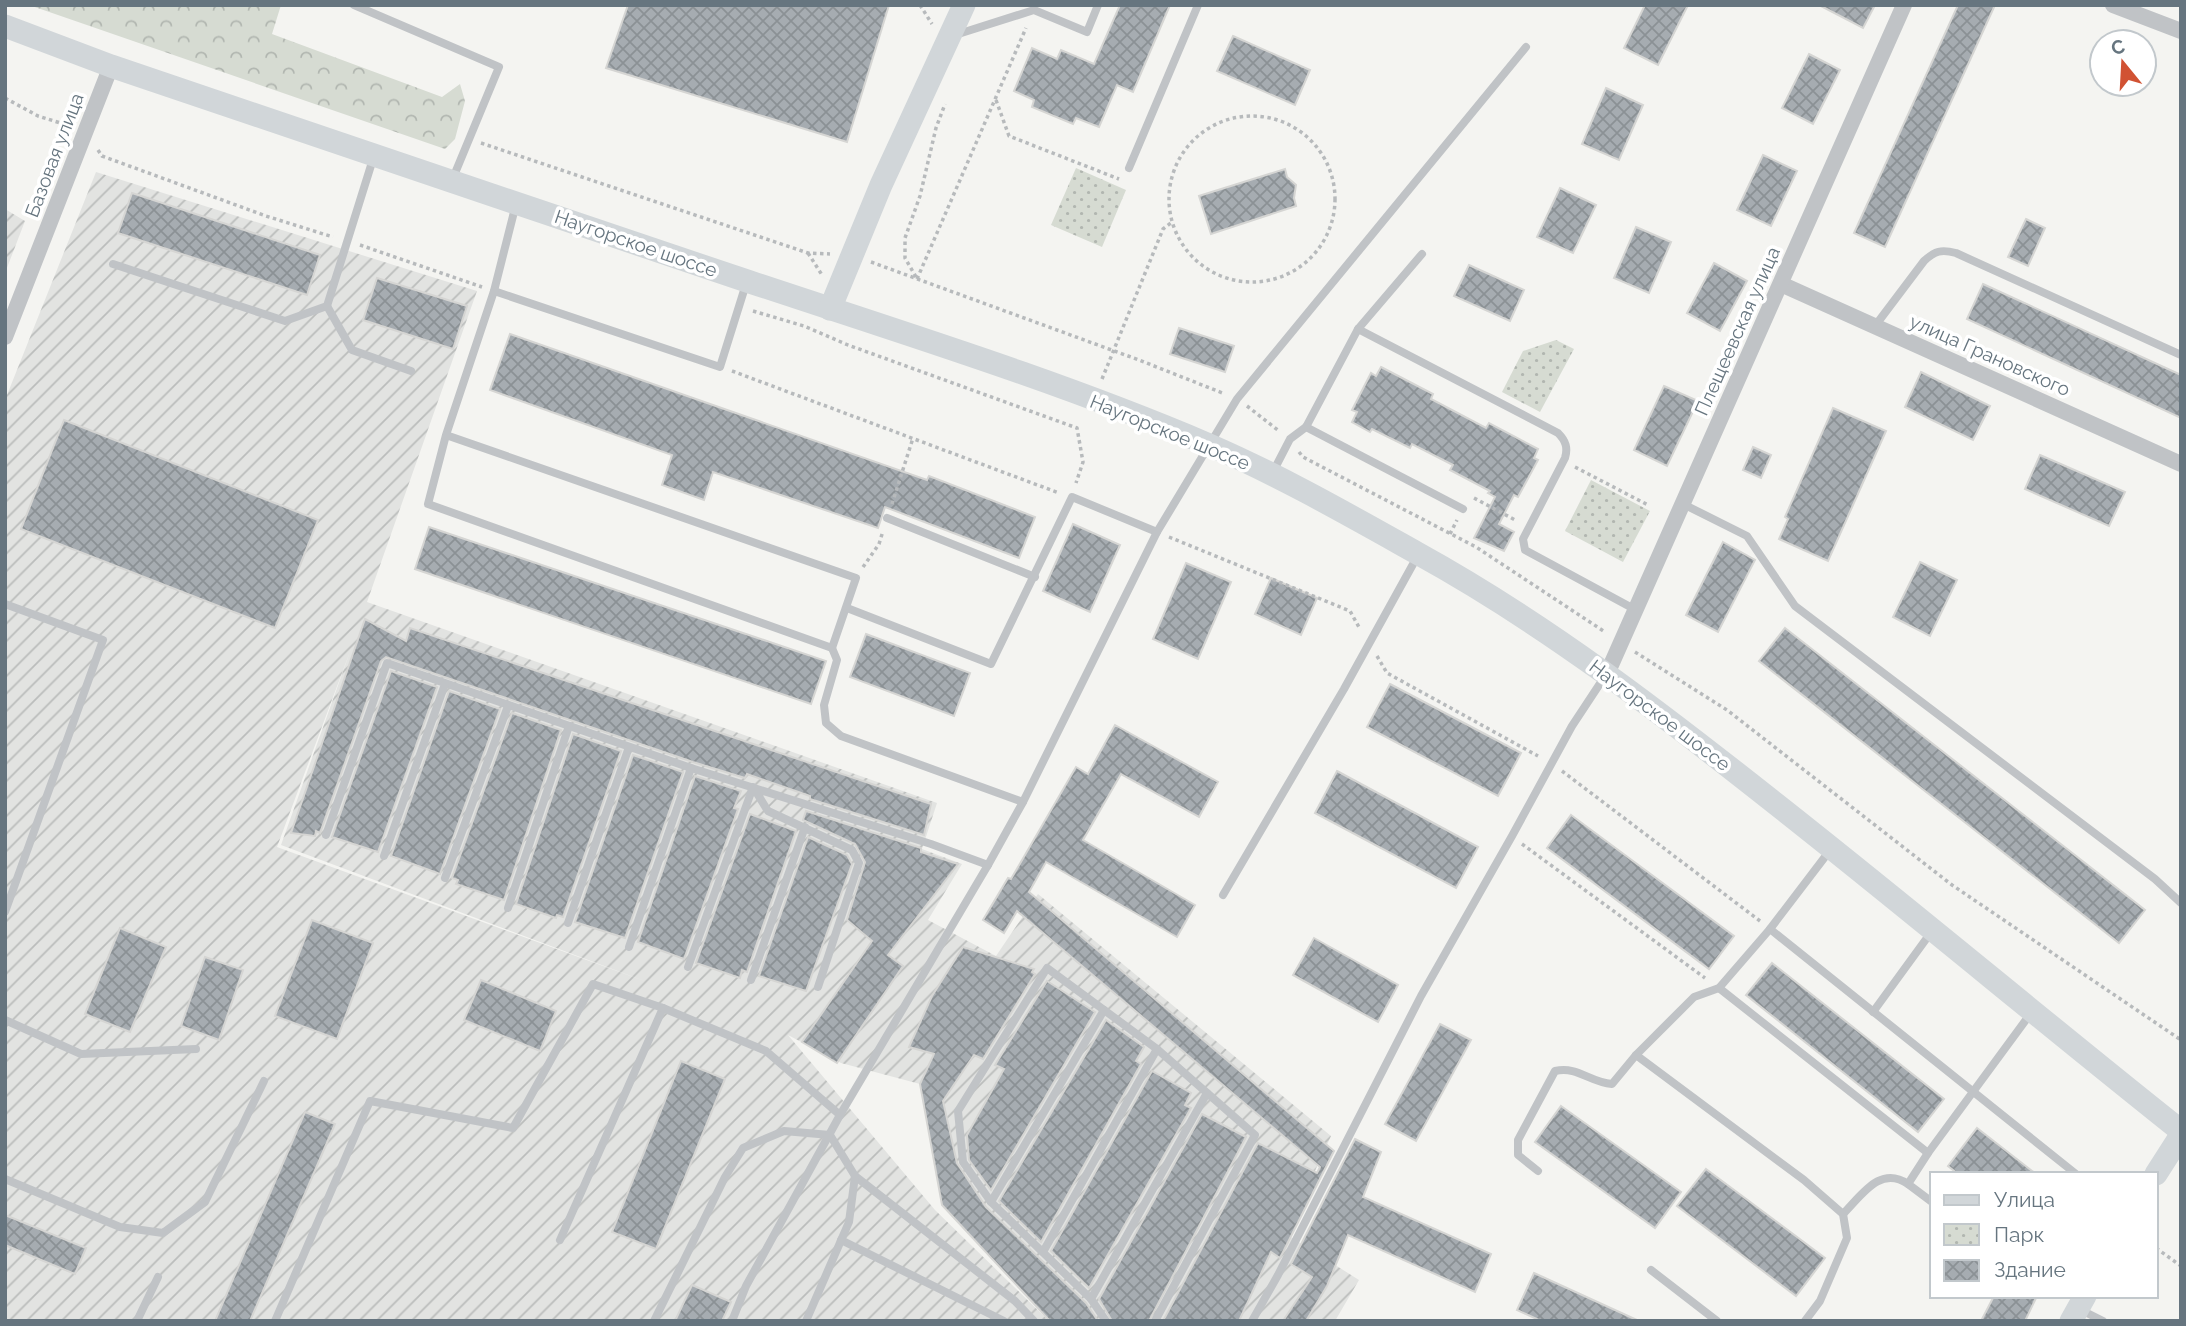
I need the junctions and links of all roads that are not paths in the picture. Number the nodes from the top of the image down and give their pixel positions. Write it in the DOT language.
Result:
graph roads {
  1 [pos="354,5"];
  2 [pos="964,5"];
  3 [pos="1098,5"];
  4 [pos="1198,5"];
  5 [pos="1904,5"];
  6 [pos="2113,5"];
  7 [pos="1035,8"];
  8 [pos="5,26"];
  9 [pos="2181,31"];
  10 [pos="950,37"];
  11 [pos="1526,47"];
  12 [pos="111,66"];
  13 [pos="373,156"];
  14 [pos="1129,168"];
  15 [pos="452,181"];
  16 [pos="516,203"];
  17 [pos="1422,254"];
  18 [pos="113,264"];
  19 [pos="747,281"];
  20 [pos="1781,284"];
  21 [pos="494,290"];
  22 [pos="327,306"];
  23 [pos="830,309"];
  24 [pos="1875,326"];
  25 [pos="1358,328"];
  26 [pos="5,337"];
  27 [pos="2181,355"];
  28 [pos="411,371"];
  29 [pos="1306,427"];
  30 [pos="446,435"];
  31 [pos="1209,445"];
  32 [pos="2181,464"];
  33 [pos="1271,475"];
  34 [pos="1683,504"];
  35 [pos="1463,509"];
  36 [pos="887,518"];
  37 [pos="1157,532"];
  38 [pos="1419,554"];
  39 [pos="1034,578"];
  40 [pos="5,604"];
  41 [pos="847,608"];
  42 [pos="1636,610"];
  43 [pos="832,648"];
  44 [pos="1607,674"];
  45 [pos="445,684"];
  46 [pos="508,706"];
  47 [pos="569,726"];
  48 [pos="629,747"];
  49 [pos="691,768"];
  50 [pos="753,787"];
  51 [pos="1023,802"];
  52 [pos="805,827"];
  53 [pos="326,835"];
  54 [pos="1832,848"];
  55 [pos="384,856"];
  56 [pos="988,865"];
  57 [pos="444,878"];
  58 [pos="1223,895"];
  59 [pos="2181,902"];
  60 [pos="508,908"];
  61 [pos="5,912"];
  62 [pos="568,923"];
  63 [pos="1770,929"];
  64 [pos="1932,931"];
  65 [pos="629,947"];
  66 [pos="688,967"];
  67 [pos="751,980"];
  68 [pos="818,987"];
  69 [pos="1719,988"];
  70 [pos="663,1008"];
  71 [pos="1104,1010"];
  72 [pos="1873,1012"];
  73 [pos="2031,1013"];
  74 [pos="5,1020"];
  75 [pos="196,1049"];
  76 [pos="1157,1049"];
  77 [pos="1636,1055"];
  78 [pos="264,1081"];
  79 [pos="1972,1092"];
  80 [pos="1207,1093"];
  81 [pos="840,1115"];
  82 [pos="2181,1133"];
  83 [pos="830,1135"];
  84 [pos="1928,1153"];
  85 [pos="1538,1171"];
  86 [pos="2073,1172"];
  87 [pos="2157,1172"];
  88 [pos="855,1176"];
  89 [pos="5,1179"];
  90 [pos="1908,1184"];
  91 [pos="1930,1200"];
  92 [pos="991,1202"];
  93 [pos="1843,1214"];
  94 [pos="560,1240"];
  95 [pos="841,1240"];
  96 [pos="1043,1252"];
  97 [pos="1651,1270"];
  98 [pos="158,1278"];
  99 [pos="1091,1299"];
  100 [pos="2078,1309"];
  101 [pos="136,1321"];
  102 [pos="275,1321"];
  103 [pos="654,1321"];
  104 [pos="732,1321"];
  105 [pos="806,1321"];
  106 [pos="1004,1321"];
  107 [pos="1034,1321"];
  108 [pos="1106,1321"];
  109 [pos="1155,1321"];
  110 [pos="1252,1321"];
  111 [pos="1717,1321"];
  112 [pos="1805,1321"];
  113 [pos="2103,1321"];
  1 -- 15 [label="lane"];
  2 -- 10 [label="main road"];
  3 -- 7 [label="lane"];
  4 -- 14 [label="lane"];
  5 -- 20 [label="street, Плещеевская улица"];
  6 -- 9 [label="street"];
  7 -- 10 [label="lane"];
  8 -- 12 [label="main road, Наугорское шоссе"];
  10 -- 23 [label="main road"];
  11 -- 31 [label="lane"];
  12 -- 13 [label="main road, Наугорское шоссе"];
  12 -- 26 [label="street, Базовая улица"];
  13 -- 15 [label="main road, Наугорское шоссе"];
  13 -- 22 [label="lane"];
  15 -- 16 [label="main road, Наугорское шоссе"];
  16 -- 19 [label="main road, Наугорское шоссе"];
  16 -- 21 [label="lane"];
  17 -- 25 [label="lane"];
  18 -- 22 [label="lane"];
  19 -- 21 [label="lane"];
  19 -- 23 [label="main road, Наугорское шоссе"];
  20 -- 24 [label="street, улица Грановского"];
  20 -- 34 [label="street, Плещеевская улица"];
  21 -- 30 [label="lane"];
  22 -- 28 [label="lane"];
  23 -- 31 [label="main road, Наугорское шоссе"];
  24 -- 27 [label="lane"];
  24 -- 32 [label="street, улица Грановского"];
  25 -- 29 [label="lane"];
  25 -- 42 [label="lane"];
  29 -- 33 [label="lane"];
  29 -- 35 [label="lane"];
  30 -- 41 [label="lane"];
  30 -- 43 [label="lane"];
  31 -- 33 [label="main road, Наугорское шоссе"];
  31 -- 37 [label="lane"];
  33 -- 38 [label="main road, Наугорское шоссе"];
  34 -- 42 [label="street, Плещеевская улица"];
  34 -- 59 [label="lane"];
  36 -- 39 [label="lane"];
  37 -- 39 [label="lane"];
  37 -- 51 [label="lane"];
  38 -- 44 [label="main road, Наугорское шоссе"];
  38 -- 58 [label="lane"];
  39 -- 41 [label="lane"];
  40 -- 61 [label="lane"];
  41 -- 43 [label="lane"];
  42 -- 44 [label="street, Плещеевская улица"];
  43 -- 51 [label="lane"];
  44 -- 54 [label="main road, Наугорское шоссе"];
  44 -- 110 [label="lane"];
  45 -- 46 [label="lane"];
  45 -- 53 [label="lane"];
  45 -- 55 [label="lane"];
  46 -- 47 [label="lane"];
  46 -- 57 [label="lane"];
  47 -- 48 [label="lane"];
  47 -- 60 [label="lane"];
  48 -- 49 [label="lane"];
  48 -- 62 [label="lane"];
  49 -- 50 [label="lane"];
  49 -- 65 [label="lane"];
  50 -- 52 [label="lane"];
  50 -- 56 [label="lane"];
  50 -- 66 [label="lane"];
  51 -- 56 [label="lane"];
  52 -- 67 [label="lane"];
  52 -- 68 [label="lane"];
  54 -- 63 [label="lane"];
  54 -- 64 [label="main road, Наугорское шоссе"];
  56 -- 81 [label="lane"];
  63 -- 69 [label="lane"];
  63 -- 72 [label="lane"];
  64 -- 72 [label="lane"];
  64 -- 73 [label="main road, Наугорское шоссе"];
  69 -- 77 [label="lane"];
  69 -- 84 [label="lane"];
  70 -- 81 [label="lane"];
  70 -- 94 [label="lane"];
  70 -- 102 [label="lane"];
  71 -- 76 [label="lane"];
  71 -- 92 [label="lane"];
  71 -- 92 [label="lane"];
  72 -- 79 [label="lane"];
  73 -- 79 [label="lane"];
  73 -- 82 [label="main road, Наугорское шоссе"];
  74 -- 75 [label="lane"];
  76 -- 80 [label="lane"];
  76 -- 96 [label="lane"];
  77 -- 85 [label="lane"];
  77 -- 93 [label="lane"];
  78 -- 89 [label="lane"];
  79 -- 84 [label="lane"];
  79 -- 86 [label="lane"];
  80 -- 99 [label="lane"];
  80 -- 109 [label="lane"];
  81 -- 83 [label="lane"];
  82 -- 87 [label="main road"];
  83 -- 88 [label="lane"];
  83 -- 103 [label="lane"];
  83 -- 104 [label="lane"];
  84 -- 90 [label="lane"];
  88 -- 95 [label="lane"];
  88 -- 107 [label="lane"];
  90 -- 91 [label="lane"];
  90 -- 93 [label="lane"];
  92 -- 96 [label="lane"];
  93 -- 112 [label="lane"];
  95 -- 105 [label="lane"];
  95 -- 106 [label="lane"];
  96 -- 99 [label="lane"];
  97 -- 111 [label="lane"];
  98 -- 101 [label="lane"];
  99 -- 108 [label="lane"];
  100 -- 113 [label="lane"];
}
